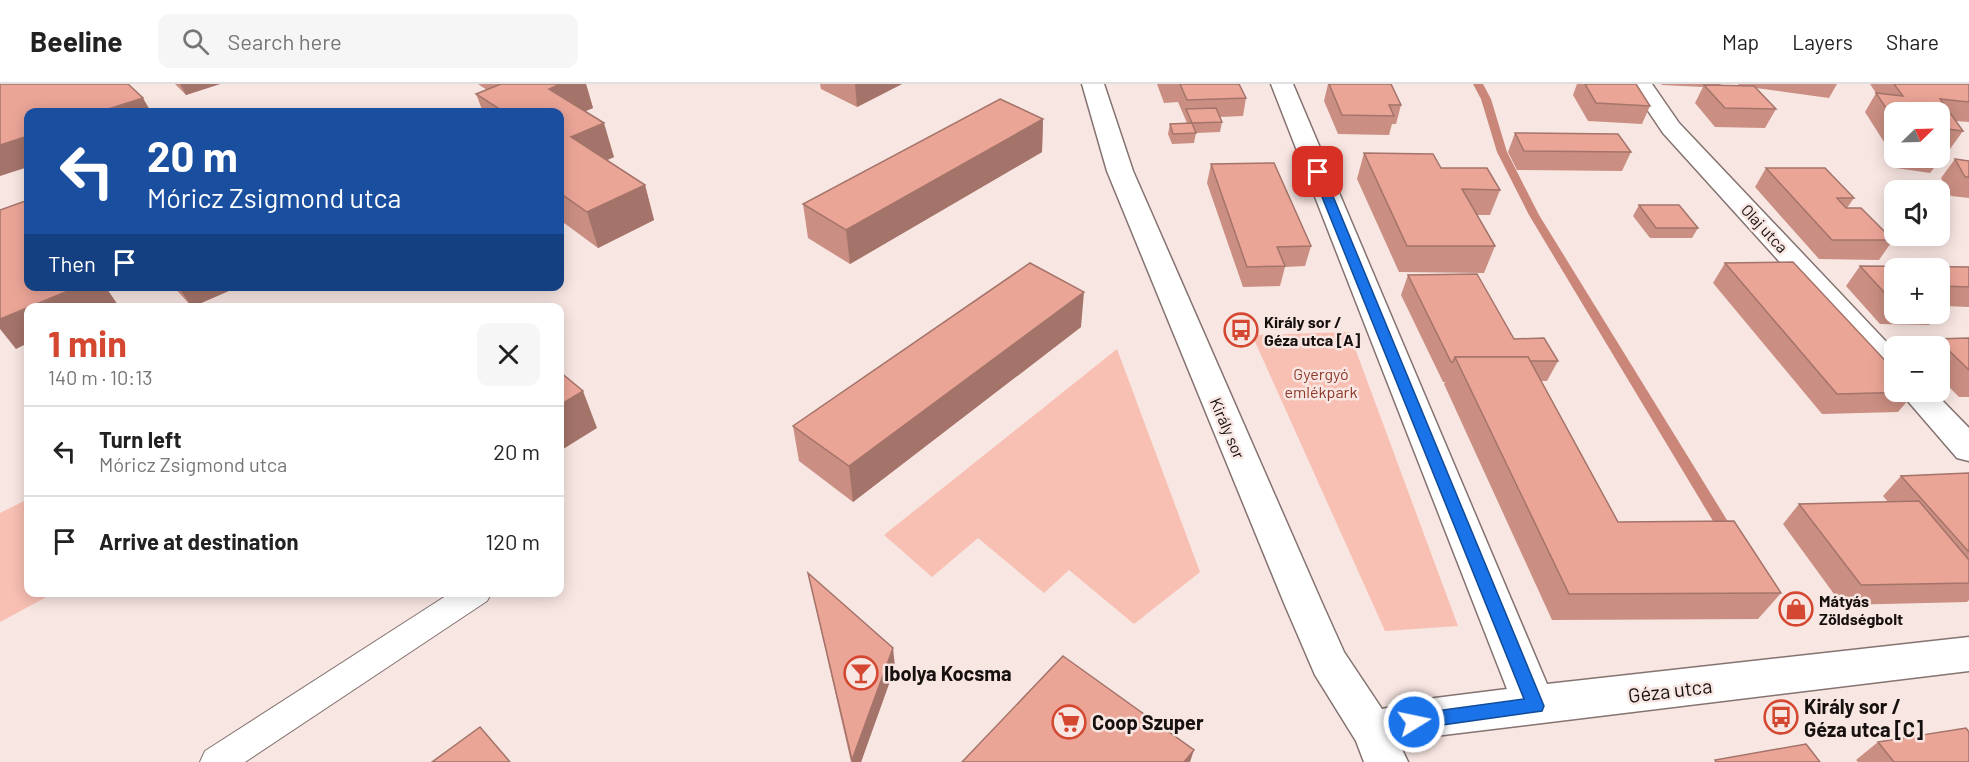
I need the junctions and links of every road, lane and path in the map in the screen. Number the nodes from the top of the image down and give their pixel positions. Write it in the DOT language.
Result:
graph roads {
  1 [pos="1093,84"];
  2 [pos="1282,84"];
  3 [pos="1641,84"];
  4 [pos="1884,358"];
  5 [pos="1925,402"];
  6 [pos="1969,449"];
  7 [pos="469,597"];
  8 [pos="1969,654"];
  9 [pos="1536,706"];
  10 [pos="1379,746"];
  11 [pos="217,762"];
  1 -- 10 [label="street, Király sor"];
  2 -- 9 [label="street"];
  3 -- 4 [label="street, Olaj utca"];
  5 -- 6 [label="street"];
  7 -- 11 [label="lane"];
  8 -- 9 [label="street, Géza utca"];
  9 -- 10 [label="street, Géza utca"];
}
